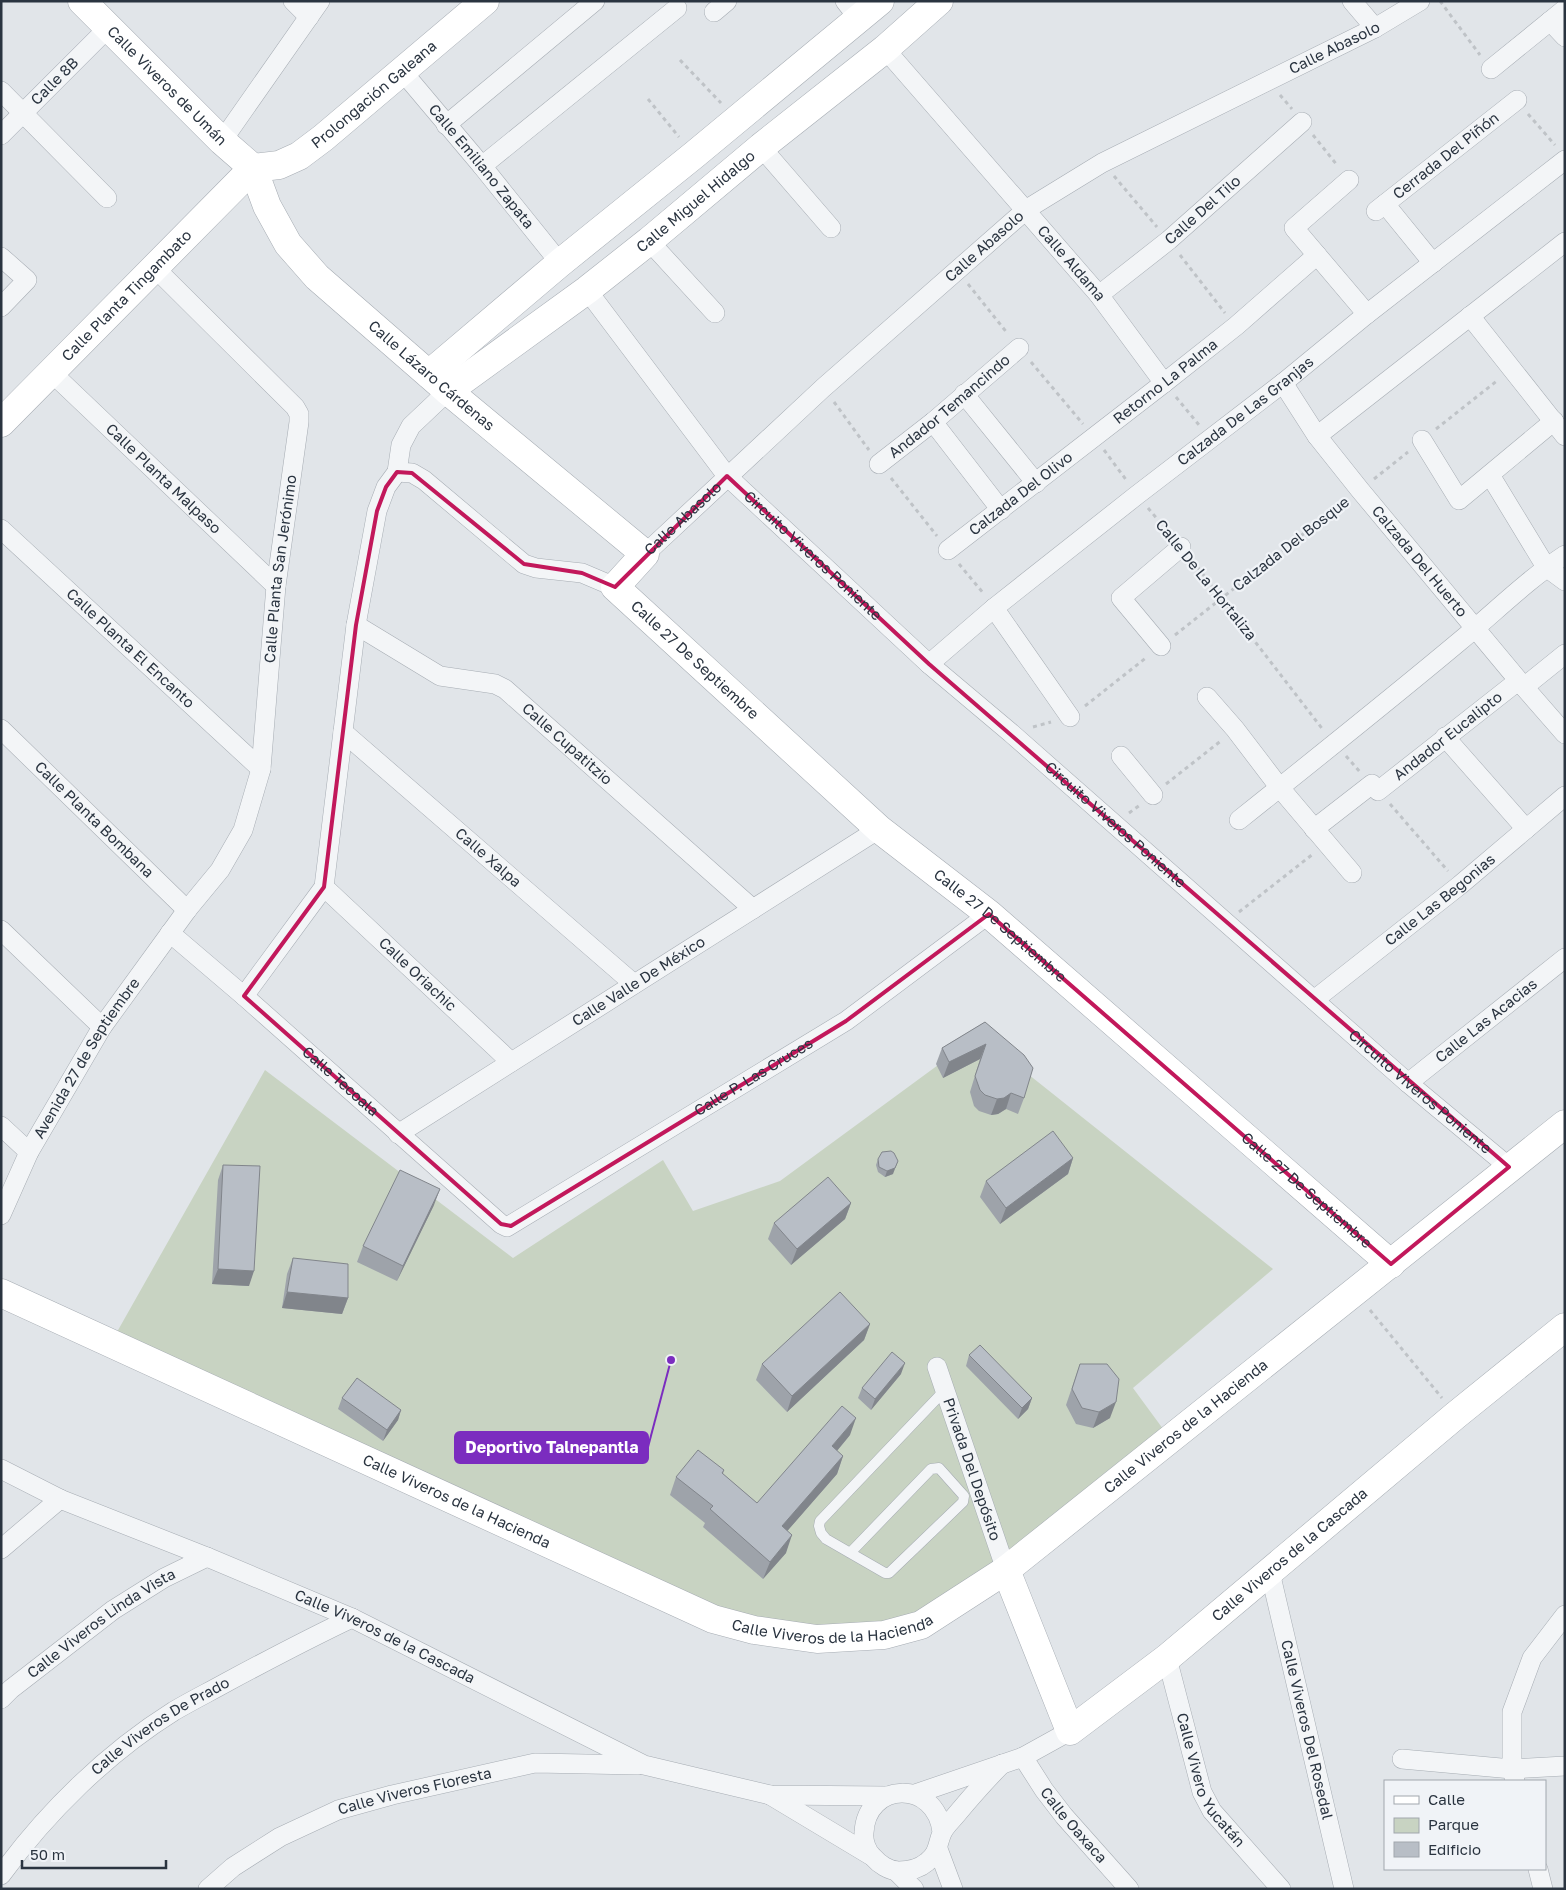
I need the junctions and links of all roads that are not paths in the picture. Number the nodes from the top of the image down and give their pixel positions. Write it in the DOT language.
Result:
graph roads {
  1 [pos="82,1"];
  2 [pos="293,1"];
  3 [pos="320,1"];
  4 [pos="485,1"];
  5 [pos="595,1"];
  6 [pos="880,1"];
  7 [pos="939,1"];
  8 [pos="1352,1"];
  9 [pos="1420,1"];
  10 [pos="677,8"];
  11 [pos="1565,9"];
  12 [pos="852,10"];
  13 [pos="309,17"];
  14 [pos="1550,21"];
  15 [pos="109,27"];
  16 [pos="1374,28"];
  17 [pos="1565,36"];
  18 [pos="885,49"];
  19 [pos="1491,69"];
  20 [pos="402,71"];
  21 [pos="1,91"];
  22 [pos="1517,100"];
  23 [pos="23,112"];
  24 [pos="1302,122"];
  25 [pos="446,125"];
  26 [pos="1,135"];
  27 [pos="222,141"];
  28 [pos="761,147"];
  29 [pos="1565,160"];
  30 [pos="482,166"];
  31 [pos="253,168"];
  32 [pos="1349,180"];
  33 [pos="107,198"];
  34 [pos="1026,210"];
  35 [pos="831,228"];
  36 [pos="649,241"];
  37 [pos="1565,242"];
  38 [pos="1316,256"];
  39 [pos="1,257"];
  40 [pos="560,262"];
  41 [pos="1433,263"];
  42 [pos="154,267"];
  43 [pos="587,290"];
  44 [pos="1099,295"];
  45 [pos="1,307"];
  46 [pos="715,313"];
  47 [pos="1367,314"];
  48 [pos="1470,316"];
  49 [pos="1019,348"];
  50 [pos="51,372"];
  51 [pos="438,383"];
  52 [pos="1164,383"];
  53 [pos="1283,383"];
  54 [pos="964,394"];
  55 [pos="1,422"];
  56 [pos="933,422"];
  57 [pos="1559,428"];
  58 [pos="1094,436"];
  59 [pos="1317,436"];
  60 [pos="1422,440"];
  61 [pos="879,464"];
  62 [pos="397,472"];
  63 [pos="1490,475"];
  64 [pos="727,476"];
  65 [pos="1036,483"];
  66 [pos="1001,510"];
  67 [pos="1,529"];
  68 [pos="1182,547"];
  69 [pos="948,550"];
  70 [pos="645,554"];
  71 [pos="1565,555"];
  72 [pos="1546,567"];
  73 [pos="1565,581"];
  74 [pos="276,586"];
  75 [pos="615,587"];
  76 [pos="994,608"];
  77 [pos="356,624"];
  78 [pos="1475,629"];
  79 [pos="1161,646"];
  80 [pos="1565,654"];
  81 [pos="929,664"];
  82 [pos="1521,684"];
  83 [pos="1208,698"];
  84 [pos="1070,717"];
  85 [pos="1,729"];
  86 [pos="343,732"];
  87 [pos="1565,734"];
  88 [pos="1445,737"];
  89 [pos="1122,756"];
  90 [pos="261,769"];
  91 [pos="1280,788"];
  92 [pos="1153,794"];
  93 [pos="1565,796"];
  94 [pos="1238,820"];
  95 [pos="879,829"];
  96 [pos="1314,829"];
  97 [pos="1526,829"];
  98 [pos="1352,873"];
  99 [pos="324,887"];
  100 [pos="753,909"];
  101 [pos="186,910"];
  102 [pos="989,914"];
  103 [pos="1,930"];
  104 [pos="170,934"];
  105 [pos="1565,958"];
  106 [pos="634,984"];
  107 [pos="244,996"];
  108 [pos="1314,1000"];
  109 [pos="102,1027"];
  110 [pos="511,1062"];
  111 [pos="1408,1083"];
  112 [pos="1565,1124"];
  113 [pos="1,1126"];
  114 [pos="398,1134"];
  115 [pos="29,1152"];
  116 [pos="1509,1167"];
  117 [pos="1,1215"];
  118 [pos="511,1226"];
  119 [pos="1391,1264"];
  120 [pos="1,1293"];
  121 [pos="1565,1328"];
  122 [pos="937,1368"];
  123 [pos="945,1390"];
  124 [pos="1,1469"];
  125 [pos="60,1499"];
  126 [pos="1,1549"];
  127 [pos="850,1553"];
  128 [pos="207,1557"];
  129 [pos="1006,1570"];
  130 [pos="1270,1572"];
  131 [pos="1565,1615"];
  132 [pos="352,1618"];
  133 [pos="1166,1658"];
  134 [pos="1,1699"];
  135 [pos="1070,1731"];
  136 [pos="1023,1756"];
  137 [pos="1402,1759"];
  138 [pos="1002,1764"];
  139 [pos="644,1765"];
  140 [pos="1565,1766"];
  141 [pos="1514,1775"];
  142 [pos="915,1794"];
  143 [pos="770,1795"];
  144 [pos="886,1796"];
  145 [pos="940,1841"];
  146 [pos="870,1855"];
  147 [pos="1538,1870"];
  148 [pos="896,1871"];
  149 [pos="1,1875"];
  150 [pos="208,1889"];
  151 [pos="914,1889"];
  152 [pos="953,1889"];
  153 [pos="1129,1889"];
  154 [pos="1281,1889"];
  155 [pos="1344,1889"];
  156 [pos="1543,1889"];
  1 -- 15 [label="street, Calle Viveros de Umán"];
  2 -- 13 [label="street"];
  3 -- 13 [label="street"];
  4 -- 20 [label="street, Prolongación Galeana"];
  5 -- 25 [label="street"];
  6 -- 12 [label="street"];
  7 -- 18 [label="street, Calle Miguel Hidalgo"];
  8 -- 16 [label="street"];
  9 -- 16 [label="street, Calle Abasolo"];
  10 -- 30 [label="street"];
  11 -- 14 [label="street"];
  12 -- 40 [label="street"];
  13 -- 27 [label="street"];
  14 -- 17 [label="street"];
  14 -- 19 [label="street"];
  15 -- 23 [label="street, Calle 8B"];
  15 -- 27 [label="street, Calle Viveros de Umán"];
  16 -- 34 [label="street, Calle Abasolo"];
  18 -- 28 [label="street, Calle Miguel Hidalgo"];
  18 -- 34 [label="street, Calle Aldama"];
  20 -- 25 [label="street, Calle Emiliano Zapata"];
  20 -- 31 [label="street, Prolongación Galeana"];
  21 -- 23 [label="street"];
  22 -- 41 [label="street, Cerrada Del Piñón"];
  23 -- 26 [label="street, Calle 8B"];
  23 -- 33 [label="street"];
  24 -- 44 [label="street, Calle Del Tilo"];
  25 -- 30 [label="street, Calle Emiliano Zapata"];
  27 -- 31 [label="street, Calle Viveros de Umán"];
  28 -- 35 [label="street"];
  28 -- 36 [label="street, Calle Miguel Hidalgo"];
  29 -- 41 [label="street, Calzada De Las Granjas"];
  30 -- 40 [label="street, Calle Emiliano Zapata"];
  31 -- 42 [label="street, Calle Planta Tingambato"];
  31 -- 51 [label="street, Calle Lázaro Cárdenas"];
  32 -- 38 [label="street"];
  34 -- 44 [label="street, Calle Aldama"];
  34 -- 64 [label="street, Calle Abasolo"];
  36 -- 43 [label="street, Calle Miguel Hidalgo"];
  36 -- 46 [label="street"];
  37 -- 48 [label="street"];
  38 -- 47 [label="street"];
  38 -- 52 [label="street, Retorno La Palma"];
  39 -- 45 [label="street"];
  40 -- 51 [label="street"];
  41 -- 47 [label="street, Calzada De Las Granjas"];
  42 -- 50 [label="street, Calle Planta Tingambato"];
  42 -- 74 [label="street, Calle Planta San Jerónimo"];
  43 -- 51 [label="street, Calle Miguel Hidalgo"];
  43 -- 64 [label="street"];
  44 -- 52 [label="street, Calle Aldama"];
  47 -- 53 [label="street, Calzada De Las Granjas"];
  48 -- 57 [label="street"];
  48 -- 59 [label="street"];
  49 -- 54 [label="street, Andador Temancindo"];
  50 -- 55 [label="street, Calle Planta Tingambato"];
  50 -- 74 [label="street, Calle Planta Malpaso"];
  51 -- 62 [label="street"];
  51 -- 70 [label="street, Calle Lázaro Cárdenas"];
  52 -- 58 [label="street, Retorno La Palma"];
  53 -- 59 [label="street, Calzada Del Huerto"];
  53 -- 76 [label="street, Calzada De Las Granjas"];
  54 -- 56 [label="street, Andador Temancindo"];
  54 -- 65 [label="street"];
  56 -- 61 [label="street, Andador Temancindo"];
  56 -- 66 [label="street"];
  57 -- 63 [label="street"];
  58 -- 65 [label="street, Calzada Del Olivo"];
  59 -- 78 [label="street, Calzada Del Huerto"];
  60 -- 63 [label="street"];
  62 -- 75 [label="street, Calle 27 De Septiembre"];
  62 -- 77 [label="street"];
  63 -- 72 [label="street"];
  64 -- 70 [label="street, Calle Abasolo"];
  64 -- 81 [label="street, Circuito Viveros Poniente"];
  65 -- 66 [label="street, Calzada Del Olivo"];
  66 -- 69 [label="street, Calzada Del Olivo"];
  67 -- 90 [label="street, Calle Planta El Encanto"];
  68 -- 79 [label="street"];
  70 -- 75 [label="street, Calle Abasolo"];
  71 -- 72 [label="street"];
  72 -- 73 [label="street"];
  72 -- 78 [label="street"];
  74 -- 90 [label="street, Calle Planta San Jerónimo"];
  75 -- 95 [label="street, Calle 27 De Septiembre"];
  76 -- 81 [label="street, Calzada De Las Granjas"];
  76 -- 84 [label="street"];
  77 -- 86 [label="street"];
  77 -- 100 [label="street, Calle Cupatitzio"];
  78 -- 82 [label="street, Calzada Del Huerto"];
  78 -- 91 [label="street"];
  80 -- 82 [label="street, Andador Eucalipto"];
  81 -- 108 [label="street, Circuito Viveros Poniente"];
  82 -- 87 [label="street, Calzada Del Huerto"];
  82 -- 88 [label="street, Andador Eucalipto"];
  83 -- 91 [label="street"];
  85 -- 101 [label="street, Calle Planta Bombana"];
  86 -- 99 [label="street"];
  86 -- 106 [label="street, Calle Xalpa"];
  88 -- 96 [label="street, Andador Eucalipto"];
  88 -- 97 [label="street"];
  89 -- 92 [label="street"];
  90 -- 101 [label="street, Calle Planta San Jerónimo"];
  91 -- 94 [label="street"];
  91 -- 96 [label="street"];
  93 -- 97 [label="street, Calle Las Begonias"];
  95 -- 100 [label="street, Calle Valle De México"];
  95 -- 102 [label="street, Calle 27 De Septiembre"];
  96 -- 98 [label="street"];
  97 -- 108 [label="street, Calle Las Begonias"];
  99 -- 107 [label="street"];
  99 -- 110 [label="street, Calle Oriachic"];
  100 -- 106 [label="street, Calle Valle De México"];
  101 -- 104 [label="street, Avenida 27 de Septiembre"];
  102 -- 118 [label="street, Calle P. Las Cruces"];
  102 -- 119 [label="street, Calle 27 De Septiembre"];
  103 -- 109 [label="street"];
  104 -- 107 [label="street, Calle Tecoala"];
  104 -- 109 [label="street, Avenida 27 de Septiembre"];
  105 -- 111 [label="street, Calle Las Acacias"];
  106 -- 110 [label="street, Calle Valle De México"];
  107 -- 114 [label="street, Calle Tecoala"];
  108 -- 111 [label="street, Circuito Viveros Poniente"];
  109 -- 115 [label="street, Avenida 27 de Septiembre"];
  110 -- 114 [label="street, Calle Valle De México"];
  111 -- 116 [label="street, Circuito Viveros Poniente"];
  112 -- 116 [label="street, Calle Viveros de la Hacienda"];
  113 -- 115 [label="street"];
  114 -- 118 [label="street, Calle Tecoala"];
  115 -- 117 [label="street, Avenida 27 de Septiembre"];
  116 -- 119 [label="street, Calle Viveros de la Hacienda"];
  119 -- 129 [label="street, Calle Viveros de la Hacienda"];
  120 -- 129 [label="street, Calle Viveros de la Hacienda"];
  121 -- 130 [label="street, Calle Viveros de la Cascada"];
  122 -- 123 [label="street, Privada Del Depósito"];
  123 -- 127 [label="lane"];
  123 -- 129 [label="street, Privada Del Depósito"];
  124 -- 125 [label="street, Calle Viveros de la Cascada"];
  125 -- 126 [label="street"];
  125 -- 128 [label="street, Calle Viveros de la Cascada"];
  127 -- 127 [label="lane"];
  128 -- 132 [label="street, Calle Viveros de la Cascada"];
  128 -- 134 [label="street, Calle Viveros Linda Vista"];
  129 -- 135 [label="street"];
  130 -- 133 [label="street, Calle Viveros de la Cascada"];
  130 -- 155 [label="street, Calle Viveros Del Rosedal"];
  131 -- 141 [label="street"];
  132 -- 139 [label="street, Calle Viveros de la Cascada"];
  132 -- 149 [label="street, Calle Viveros De Prado"];
  133 -- 135 [label="street, Calle Viveros de la Cascada"];
  133 -- 154 [label="street, Calle Vivero Yucatán"];
  135 -- 136 [label="street, Calle Viveros de la Cascada"];
  136 -- 138 [label="street, Calle Viveros de la Cascada"];
  136 -- 153 [label="street, Calle Oaxaca"];
  137 -- 141 [label="street"];
  138 -- 142 [label="street, Calle Viveros de la Cascada"];
  138 -- 145 [label="street, Calle Viveros de la Cascada"];
  139 -- 143 [label="street, Calle Viveros de la Cascada"];
  139 -- 150 [label="street, Calle Viveros Floresta"];
  140 -- 141 [label="street"];
  142 -- 144 [label="street"];
  142 -- 145 [label="street"];
  143 -- 144 [label="street, Calle Viveros de la Cascada"];
  143 -- 146 [label="street, Calle Viveros de la Cascada"];
  144 -- 146 [label="street"];
  145 -- 148 [label="street"];
  145 -- 152 [label="street"];
  146 -- 148 [label="street"];
  147 -- 156 [label="street"];
  148 -- 151 [label="street"];
}
